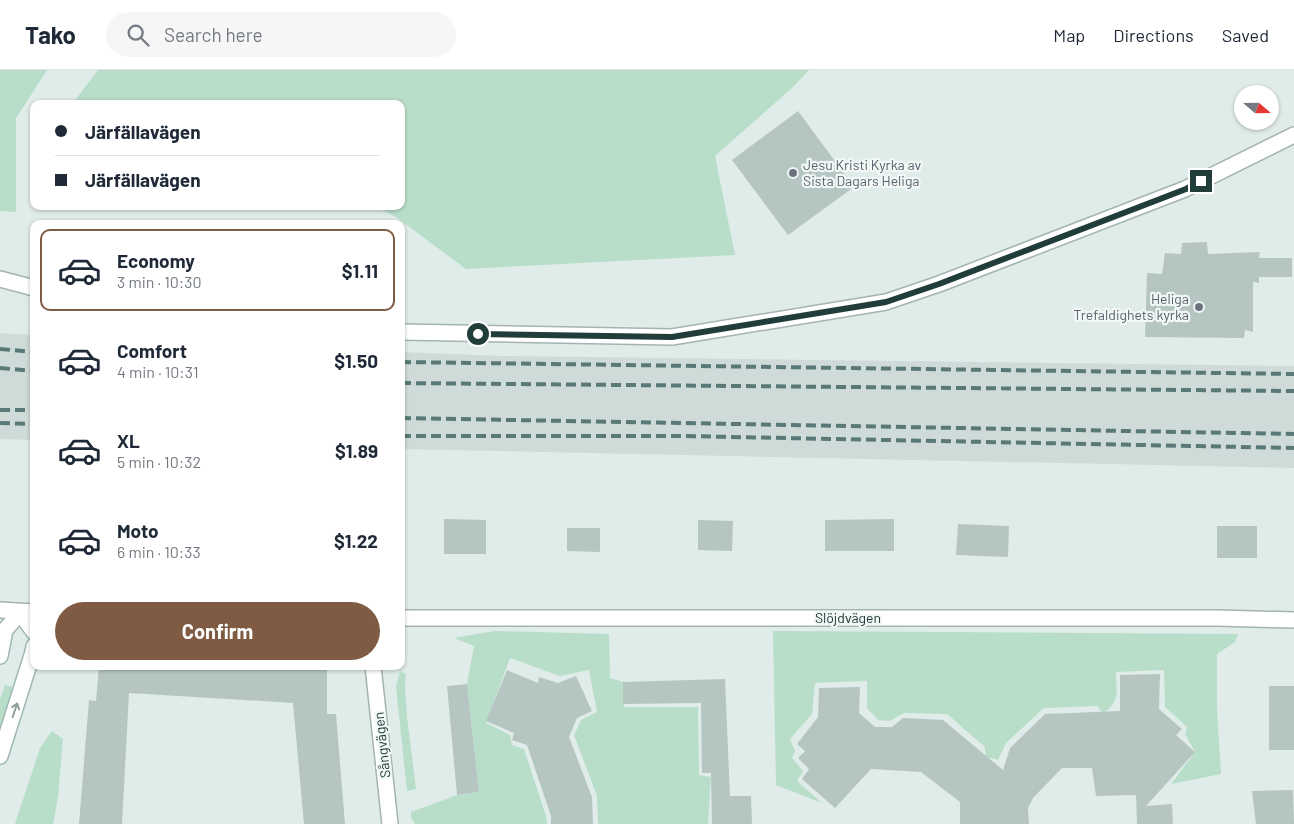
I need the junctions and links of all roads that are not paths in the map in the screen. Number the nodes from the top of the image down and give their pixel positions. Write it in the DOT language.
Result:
graph roads {
  1 [pos="1294,135"];
  2 [pos="0,280"];
  3 [pos="30,287"];
  4 [pos="405,332"];
  5 [pos="0,610"];
  6 [pos="27,613"];
  7 [pos="405,618"];
  8 [pos="1294,620"];
  9 [pos="0,656"];
  10 [pos="30,661"];
  11 [pos="373,670"];
  12 [pos="0,756"];
  13 [pos="390,824"];
  1 -- 4 [label="street"];
  2 -- 3 [label="street"];
  5 -- 6 [label="street"];
  6 -- 9 [label="street"];
  7 -- 8 [label="street, Slöjdvägen"];
  12 -- 10 [label="street, one-way"];
  11 -- 13 [label="street, Sångvägen"];
}
